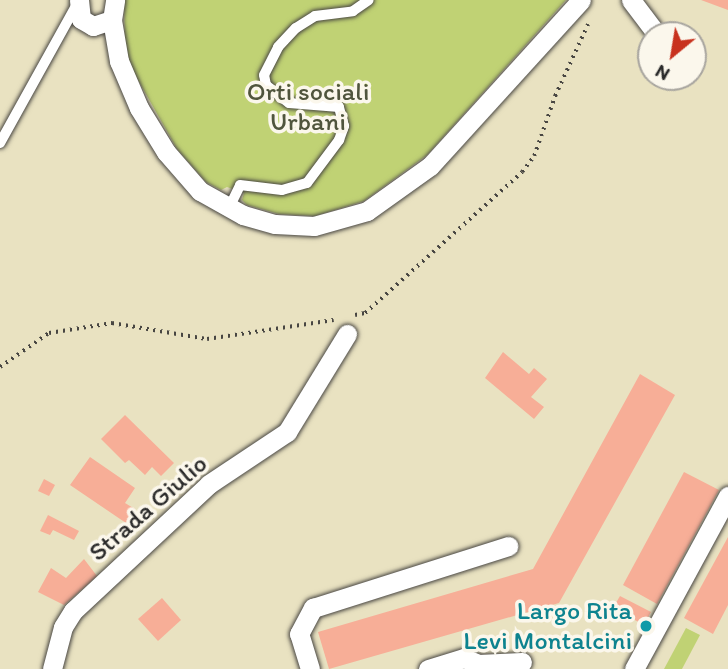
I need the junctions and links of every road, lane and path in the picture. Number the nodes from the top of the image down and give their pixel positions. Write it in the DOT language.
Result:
graph roads {
  1 [pos="115,0"];
  2 [pos="369,0"];
  3 [pos="581,0"];
  4 [pos="631,0"];
  5 [pos="79,2"];
  6 [pos="589,21"];
  7 [pos="647,21"];
  8 [pos="98,24"];
  9 [pos="61,39"];
  10 [pos="0,143"];
  11 [pos="229,208"];
  12 [pos="347,334"];
  13 [pos="0,367"];
  14 [pos="728,496"];
  15 [pos="508,546"];
  16 [pos="522,662"];
  17 [pos="52,669"];
  18 [pos="310,669"];
  19 [pos="428,669"];
  20 [pos="634,669"];
  1 -- 8 [label="street"];
  2 -- 11 [label="lane"];
  3 -- 11 [label="street"];
  4 -- 7 [label="street"];
  5 -- 8 [label="street"];
  5 -- 9 [label="lane"];
  6 -- 13 [label="path"];
  8 -- 9 [label="lane"];
  8 -- 11 [label="street"];
  9 -- 10 [label="lane"];
  12 -- 17 [label="street, Strada Giulio"];
  14 -- 20 [label="street"];
  15 -- 18 [label="street"];
  16 -- 19 [label="street"];
}
